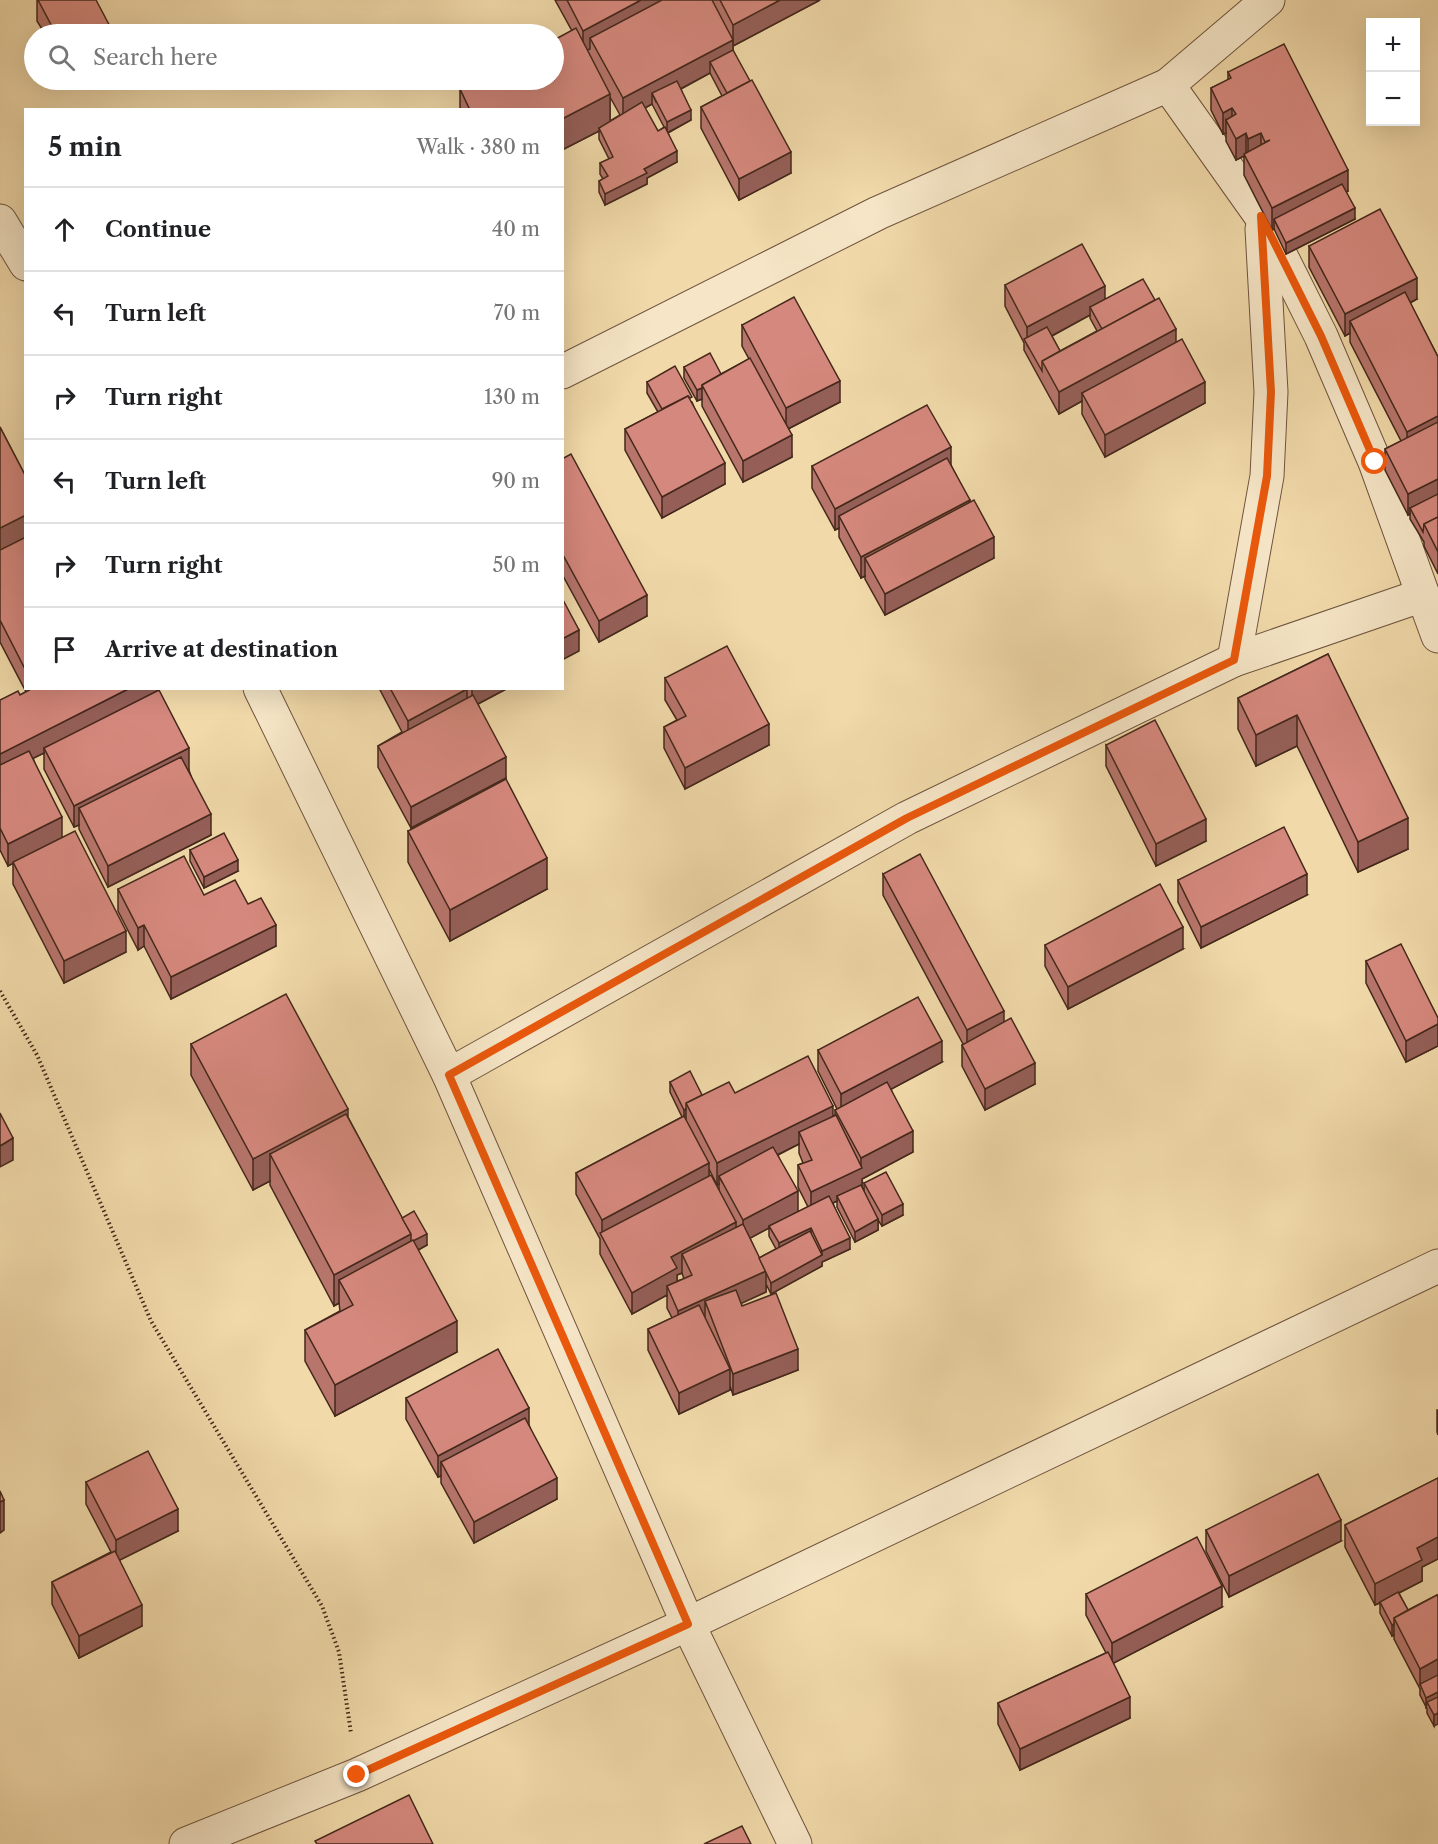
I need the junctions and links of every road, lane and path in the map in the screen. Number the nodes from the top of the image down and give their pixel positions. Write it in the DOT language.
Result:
graph roads {
  1 [pos="1268,0"];
  2 [pos="1168,84"];
  3 [pos="1261,216"];
  4 [pos="0,221"];
  5 [pos="24,261"];
  6 [pos="564,371"];
  7 [pos="1423,595"];
  8 [pos="1438,636"];
  9 [pos="1234,660"];
  10 [pos="261,690"];
  11 [pos="0,991"];
  12 [pos="449,1075"];
  13 [pos="1438,1266"];
  14 [pos="688,1624"];
  15 [pos="357,1775"];
  16 [pos="186,1844"];
  17 [pos="795,1844"];
  1 -- 2 [label="street"];
  2 -- 3 [label="street"];
  2 -- 6 [label="street"];
  3 -- 7 [label="street"];
  3 -- 9 [label="street"];
  4 -- 5 [label="street"];
  7 -- 8 [label="street"];
  7 -- 9 [label="street"];
  9 -- 12 [label="street"];
  10 -- 12 [label="street"];
  11 -- 15 [label="path"];
  12 -- 14 [label="street"];
  13 -- 14 [label="street"];
  14 -- 15 [label="street"];
  14 -- 17 [label="street"];
  15 -- 16 [label="street"];
}
